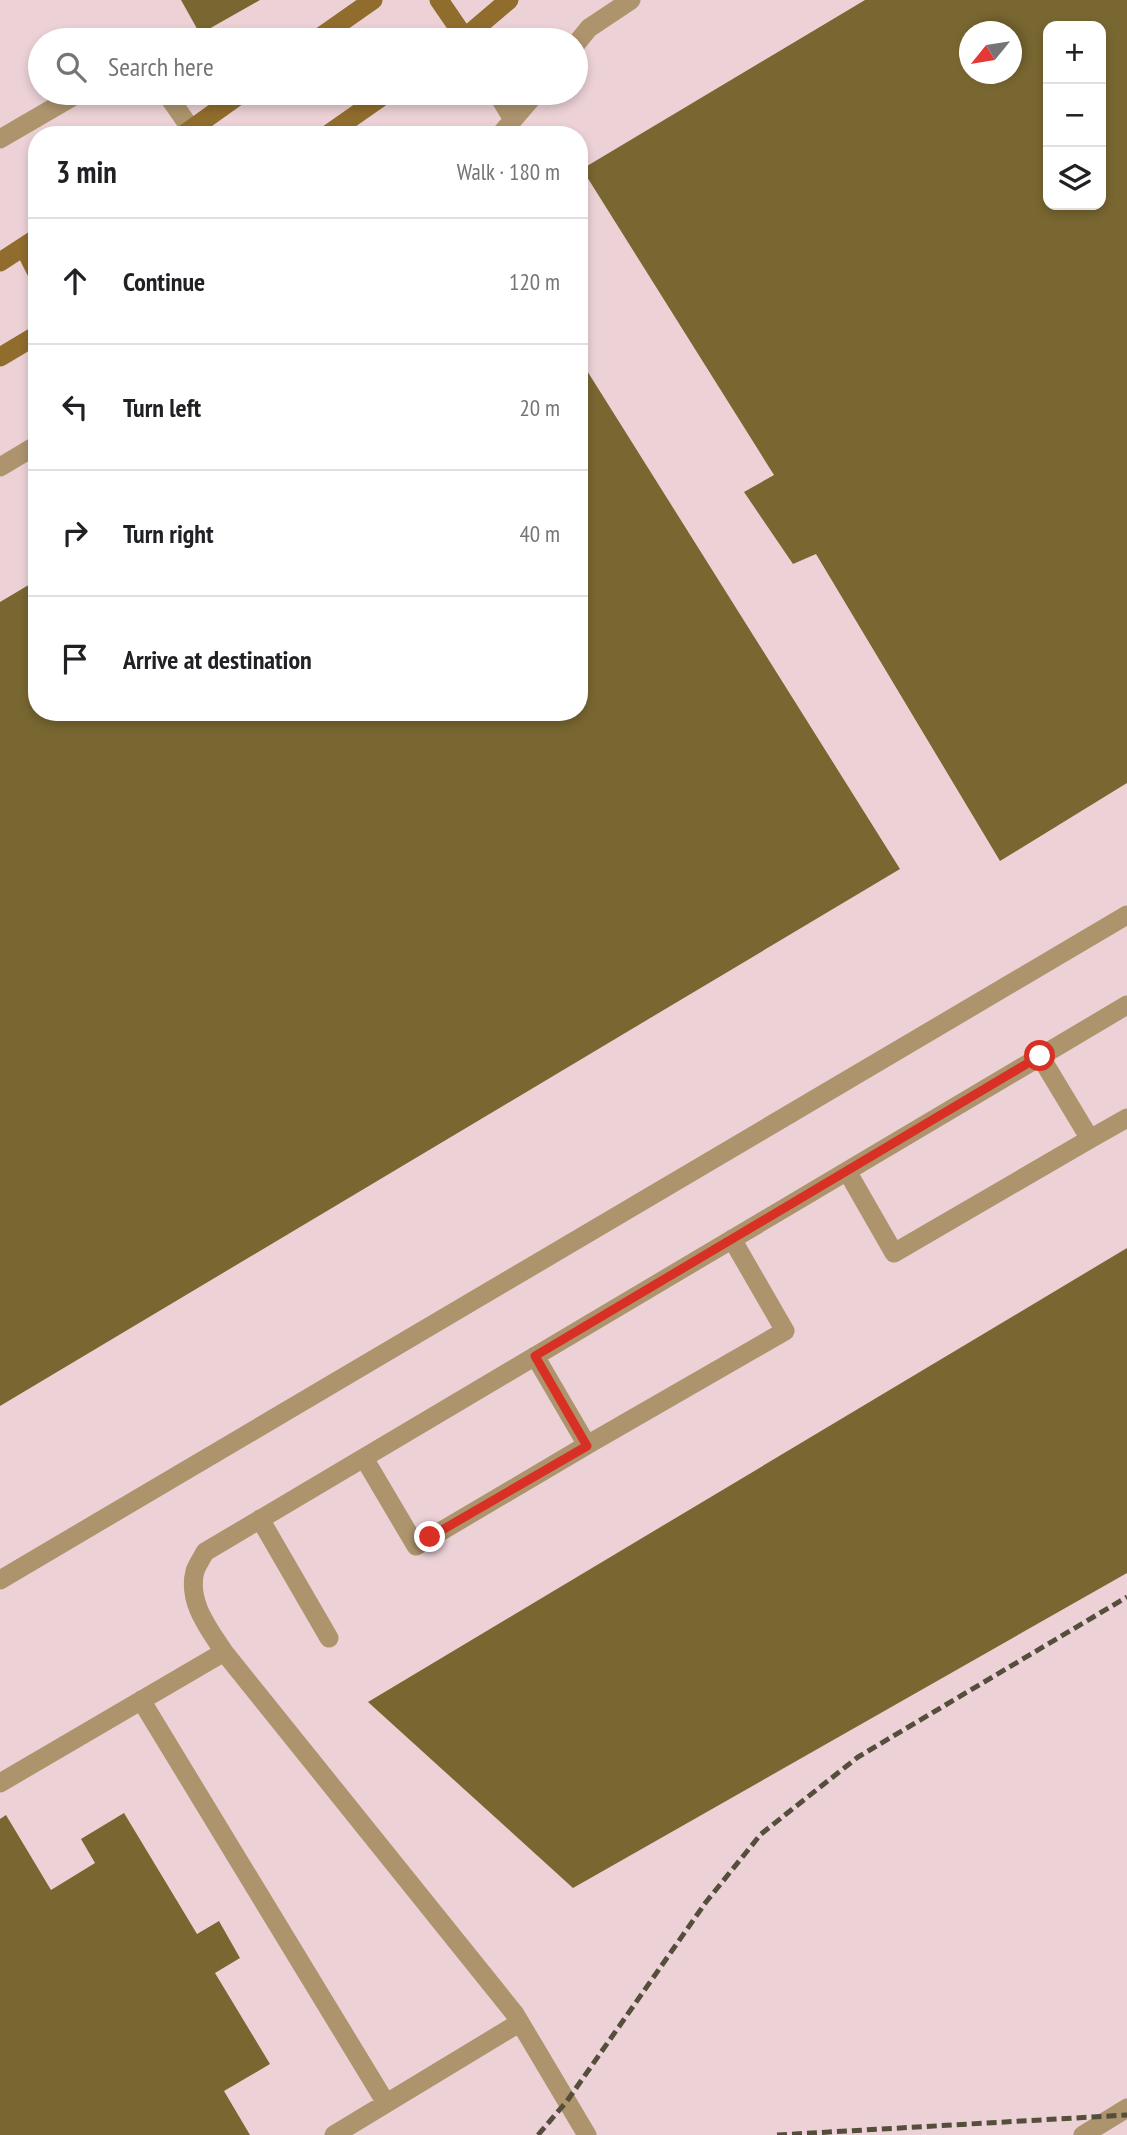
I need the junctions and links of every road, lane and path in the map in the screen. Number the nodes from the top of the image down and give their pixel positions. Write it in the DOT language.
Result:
graph roads {
  1 [pos="373,0"];
  2 [pos="439,0"];
  3 [pos="509,0"];
  4 [pos="631,0"];
  5 [pos="333,28"];
  6 [pos="456,28"];
  7 [pos="478,28"];
  8 [pos="588,29"];
  9 [pos="58,105"];
  10 [pos="172,105"];
  11 [pos="225,105"];
  12 [pos="370,105"];
  13 [pos="504,105"];
  14 [pos="526,105"];
  15 [pos="513,120"];
  16 [pos="184,126"];
  17 [pos="195,126"];
  18 [pos="340,126"];
  19 [pos="508,126"];
  20 [pos="0,139"];
  21 [pos="28,244"];
  22 [pos="0,262"];
  23 [pos="28,340"];
  24 [pos="0,357"];
  25 [pos="28,450"];
  26 [pos="0,467"];
  27 [pos="1127,915"];
  28 [pos="1127,1004"];
  29 [pos="1040,1056"];
  30 [pos="1127,1118"];
  31 [pos="1090,1139"];
  32 [pos="846,1171"];
  33 [pos="732,1239"];
  34 [pos="535,1356"];
  35 [pos="587,1446"];
  36 [pos="364,1458"];
  37 [pos="260,1519"];
  38 [pos="0,1580"];
  39 [pos="329,1638"];
  40 [pos="224,1652"];
  41 [pos="141,1700"];
  42 [pos="0,1783"];
  43 [pos="519,2023"];
  44 [pos="386,2103"];
  45 [pos="1127,2108"];
  46 [pos="334,2135"];
  47 [pos="587,2135"];
  48 [pos="1083,2135"];
  1 -- 5 [label="main road"];
  2 -- 6 [label="main road"];
  3 -- 7 [label="main road"];
  4 -- 8 [label="lane"];
  9 -- 20 [label="lane"];
  10 -- 16 [label="lane"];
  11 -- 17 [label="main road"];
  12 -- 18 [label="main road"];
  13 -- 15 [label="lane"];
  14 -- 15 [label="lane"];
  15 -- 19 [label="lane"];
  21 -- 22 [label="main road"];
  23 -- 24 [label="main road"];
  25 -- 26 [label="lane"];
  27 -- 38 [label="lane"];
  28 -- 29 [label="lane"];
  29 -- 31 [label="lane"];
  29 -- 32 [label="lane"];
  30 -- 31 [label="lane"];
  31 -- 32 [label="lane"];
  32 -- 33 [label="lane"];
  33 -- 34 [label="lane"];
  33 -- 35 [label="lane"];
  34 -- 35 [label="lane"];
  34 -- 36 [label="lane"];
  35 -- 36 [label="lane"];
  36 -- 37 [label="lane"];
  37 -- 39 [label="lane"];
  37 -- 40 [label="lane"];
  40 -- 41 [label="lane"];
  40 -- 43 [label="lane"];
  41 -- 42 [label="lane"];
  41 -- 44 [label="lane"];
  43 -- 44 [label="lane"];
  43 -- 47 [label="lane"];
  44 -- 46 [label="lane"];
  45 -- 48 [label="lane"];
}
